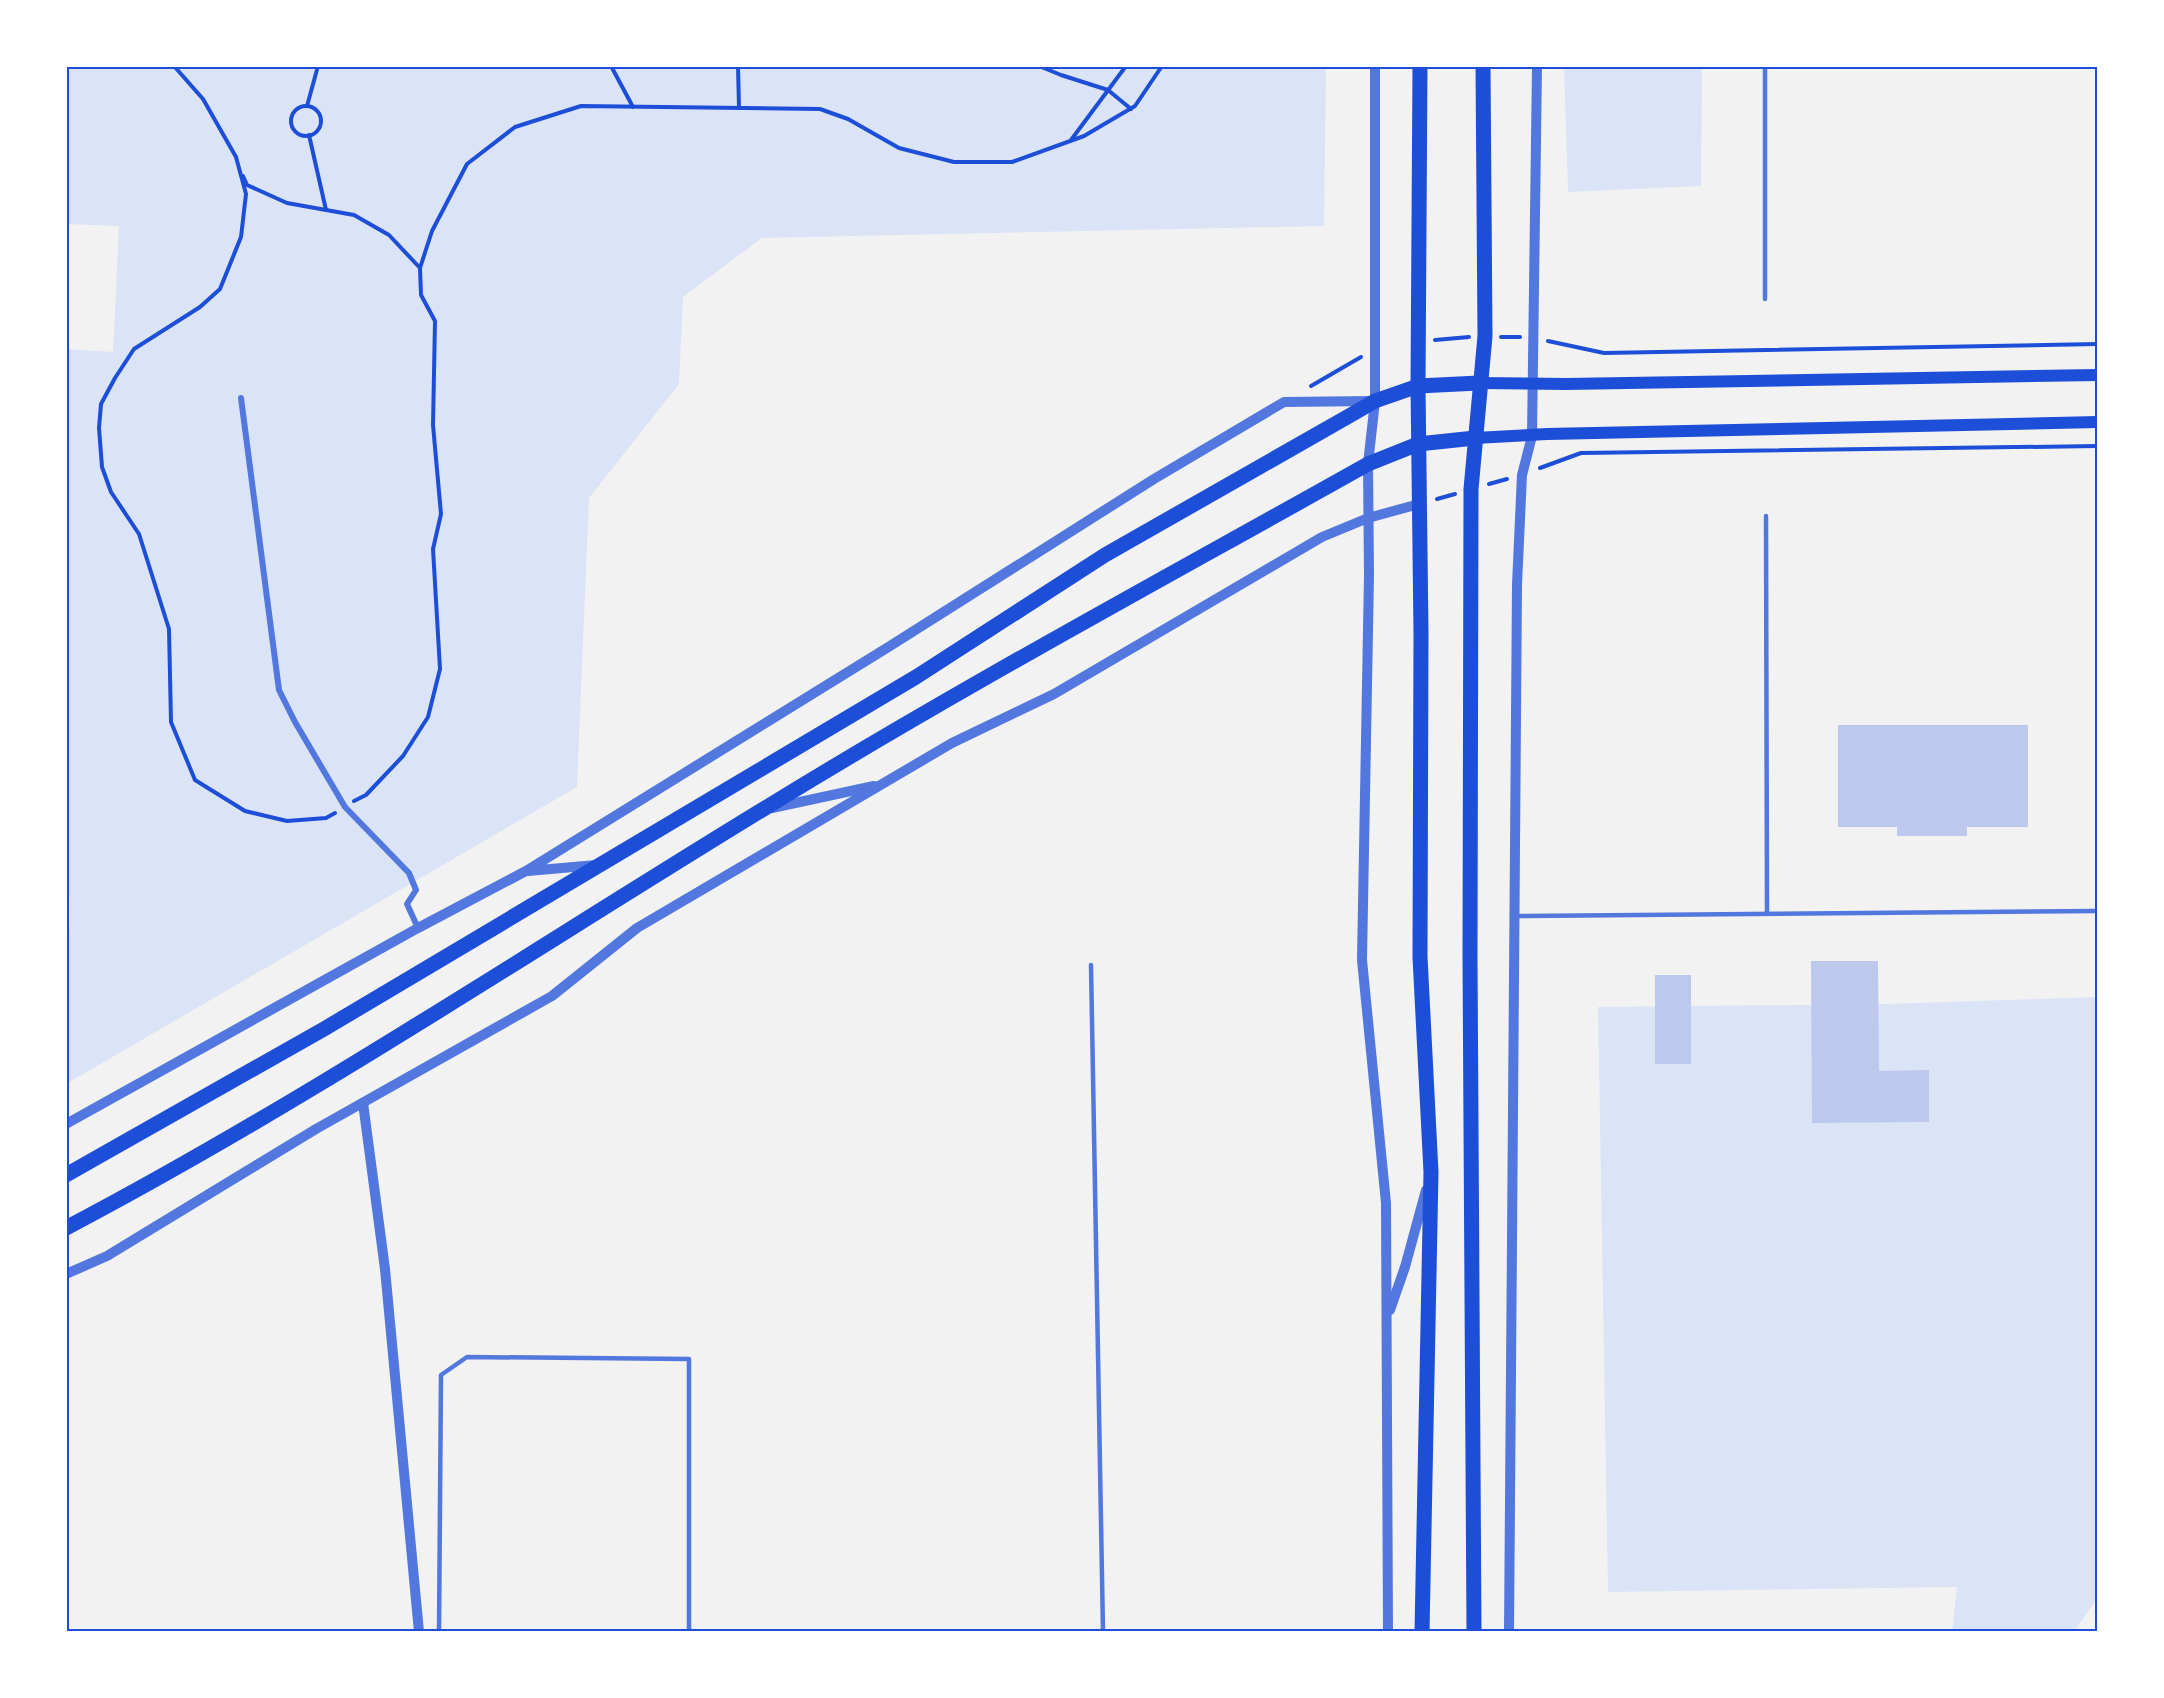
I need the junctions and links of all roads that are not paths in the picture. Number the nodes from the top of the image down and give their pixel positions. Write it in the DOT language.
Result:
graph roads {
  1 [pos="1375,66"];
  2 [pos="1420,66"];
  3 [pos="1483,66"];
  4 [pos="1537,66"];
  5 [pos="1765,66"];
  6 [pos="1765,299"];
  7 [pos="2098,375"];
  8 [pos="1479,383"];
  9 [pos="1532,384"];
  10 [pos="1418,386"];
  11 [pos="241,398"];
  12 [pos="1375,401"];
  13 [pos="2098,422"];
  14 [pos="1533,436"];
  15 [pos="1475,438"];
  16 [pos="1418,444"];
  17 [pos="1368,464"];
  18 [pos="1419,504"];
  19 [pos="1766,516"];
  20 [pos="1368,519"];
  21 [pos="883,784"];
  22 [pos="762,810"];
  23 [pos="599,865"];
  24 [pos="526,872"];
  25 [pos="2098,911"];
  26 [pos="1767,913"];
  27 [pos="1514,916"];
  28 [pos="418,928"];
  29 [pos="1091,965"];
  30 [pos="363,1103"];
  31 [pos="66,1124"];
  32 [pos="1431,1172"];
  33 [pos="66,1175"];
  34 [pos="66,1228"];
  35 [pos="66,1274"];
  36 [pos="1387,1317"];
  37 [pos="419,1632"];
  38 [pos="439,1632"];
  39 [pos="689,1632"];
  40 [pos="1103,1632"];
  41 [pos="1388,1632"];
  42 [pos="1422,1632"];
  43 [pos="1474,1632"];
  44 [pos="1509,1632"];
  1 -- 12 [label="street"];
  2 -- 10 [label="main road"];
  3 -- 8 [label="main road"];
  4 -- 9 [label="street"];
  5 -- 6 [label="lane"];
  7 -- 9 [label="main road"];
  8 -- 9 [label="main road"];
  8 -- 10 [label="main road"];
  8 -- 15 [label="main road"];
  9 -- 14 [label="street"];
  10 -- 12 [label="main road"];
  10 -- 16 [label="main road"];
  11 -- 28 [label="street"];
  12 -- 17 [label="street"];
  12 -- 23 [label="main road"];
  12 -- 24 [label="street"];
  13 -- 14 [label="main road"];
  14 -- 15 [label="main road"];
  14 -- 27 [label="street"];
  15 -- 16 [label="main road"];
  15 -- 43 [label="main road"];
  16 -- 17 [label="main road"];
  16 -- 18 [label="main road"];
  17 -- 20 [label="street"];
  17 -- 22 [label="main road"];
  18 -- 20 [label="street"];
  18 -- 32 [label="main road"];
  19 -- 26 [label="lane"];
  20 -- 21 [label="street"];
  20 -- 36 [label="street"];
  21 -- 22 [label="street"];
  21 -- 30 [label="street"];
  22 -- 34 [label="main road"];
  23 -- 24 [label="street"];
  23 -- 33 [label="main road"];
  24 -- 28 [label="street"];
  25 -- 26 [label="lane"];
  26 -- 27 [label="lane"];
  27 -- 44 [label="street"];
  28 -- 31 [label="street"];
  29 -- 40 [label="lane"];
  30 -- 35 [label="street"];
  30 -- 37 [label="street"];
  32 -- 36 [label="street"];
  32 -- 42 [label="main road"];
  36 -- 41 [label="street"];
  38 -- 39 [label="lane"];
}
